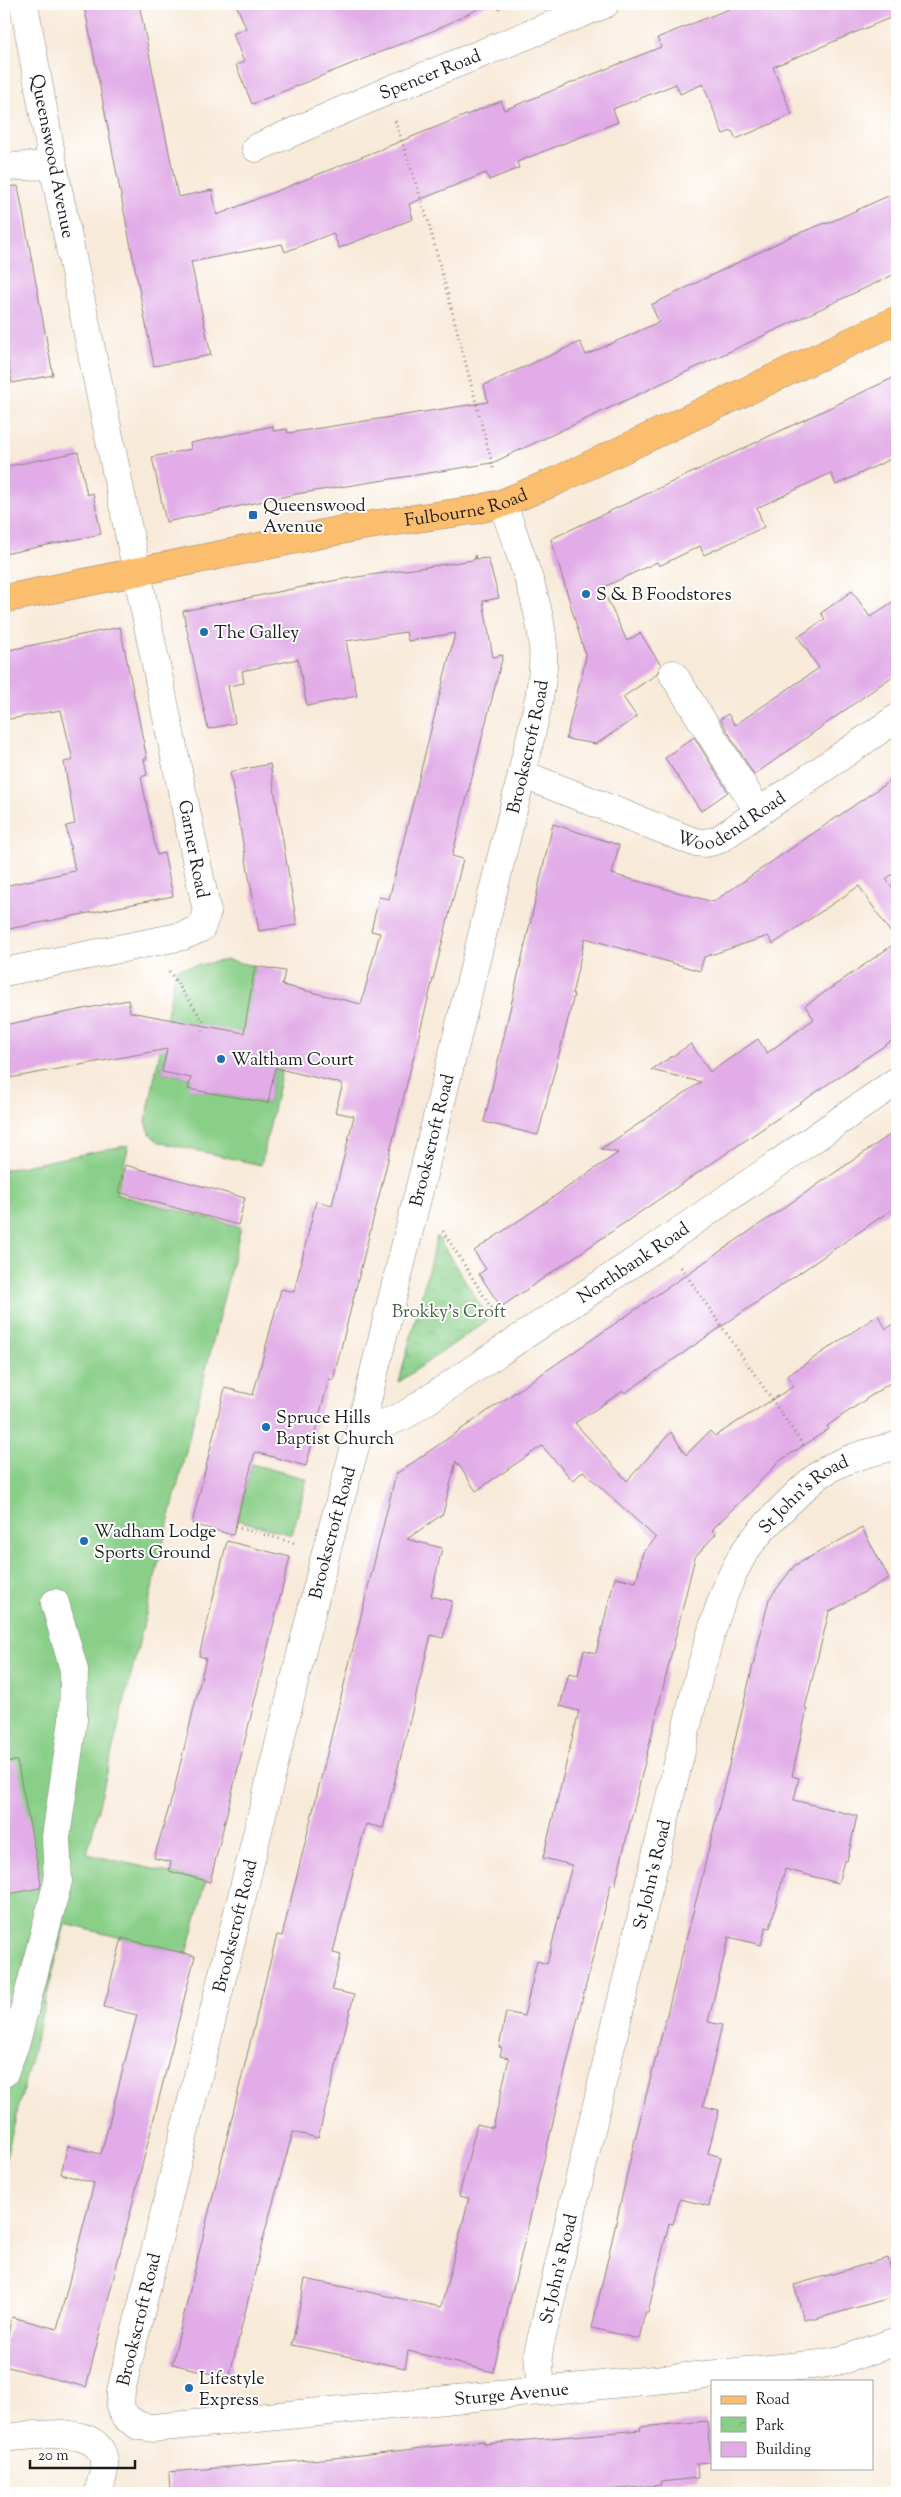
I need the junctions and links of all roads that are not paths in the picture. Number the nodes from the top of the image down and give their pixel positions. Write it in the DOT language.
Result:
graph roads {
  1 [pos="24,4"];
  2 [pos="605,4"];
  3 [pos="256,148"];
  4 [pos="53,165"];
  5 [pos="4,167"];
  6 [pos="897,320"];
  7 [pos="502,503"];
  8 [pos="138,572"];
  9 [pos="4,599"];
  10 [pos="673,674"];
  11 [pos="897,718"];
  12 [pos="522,774"];
  13 [pos="759,812"];
  14 [pos="4,972"];
  15 [pos="897,1082"];
  16 [pos="361,1425"];
  17 [pos="897,1446"];
  18 [pos="55,1604"];
  19 [pos="4,2073"];
  20 [pos="897,2341"];
  21 [pos="541,2390"];
  22 [pos="125,2417"];
  23 [pos="4,2438"];
  24 [pos="97,2446"];
  25 [pos="98,2493"];
  1 -- 4 [label="street, Queenswood Avenue"];
  2 -- 3 [label="street, Spencer Road"];
  4 -- 5 [label="street"];
  4 -- 8 [label="street, Queenswood Avenue"];
  6 -- 7 [label="main road, Fulbourne Road"];
  7 -- 8 [label="main road, Fulbourne Road"];
  7 -- 12 [label="street, Brookscroft Road"];
  8 -- 9 [label="main road, Fulbourne Road"];
  8 -- 14 [label="street, Garner Road"];
  10 -- 13 [label="street"];
  11 -- 13 [label="street, Woodend Road"];
  12 -- 13 [label="street, Woodend Road"];
  12 -- 16 [label="street, Brookscroft Road"];
  15 -- 16 [label="street, Northbank Road"];
  16 -- 22 [label="street, Brookscroft Road"];
  17 -- 21 [label="street, St John's Road"];
  18 -- 19 [label="street"];
  20 -- 21 [label="street, Sturge Avenue"];
  21 -- 22 [label="street, Sturge Avenue"];
  22 -- 24 [label="street"];
  23 -- 24 [label="street"];
  24 -- 25 [label="street"];
}
